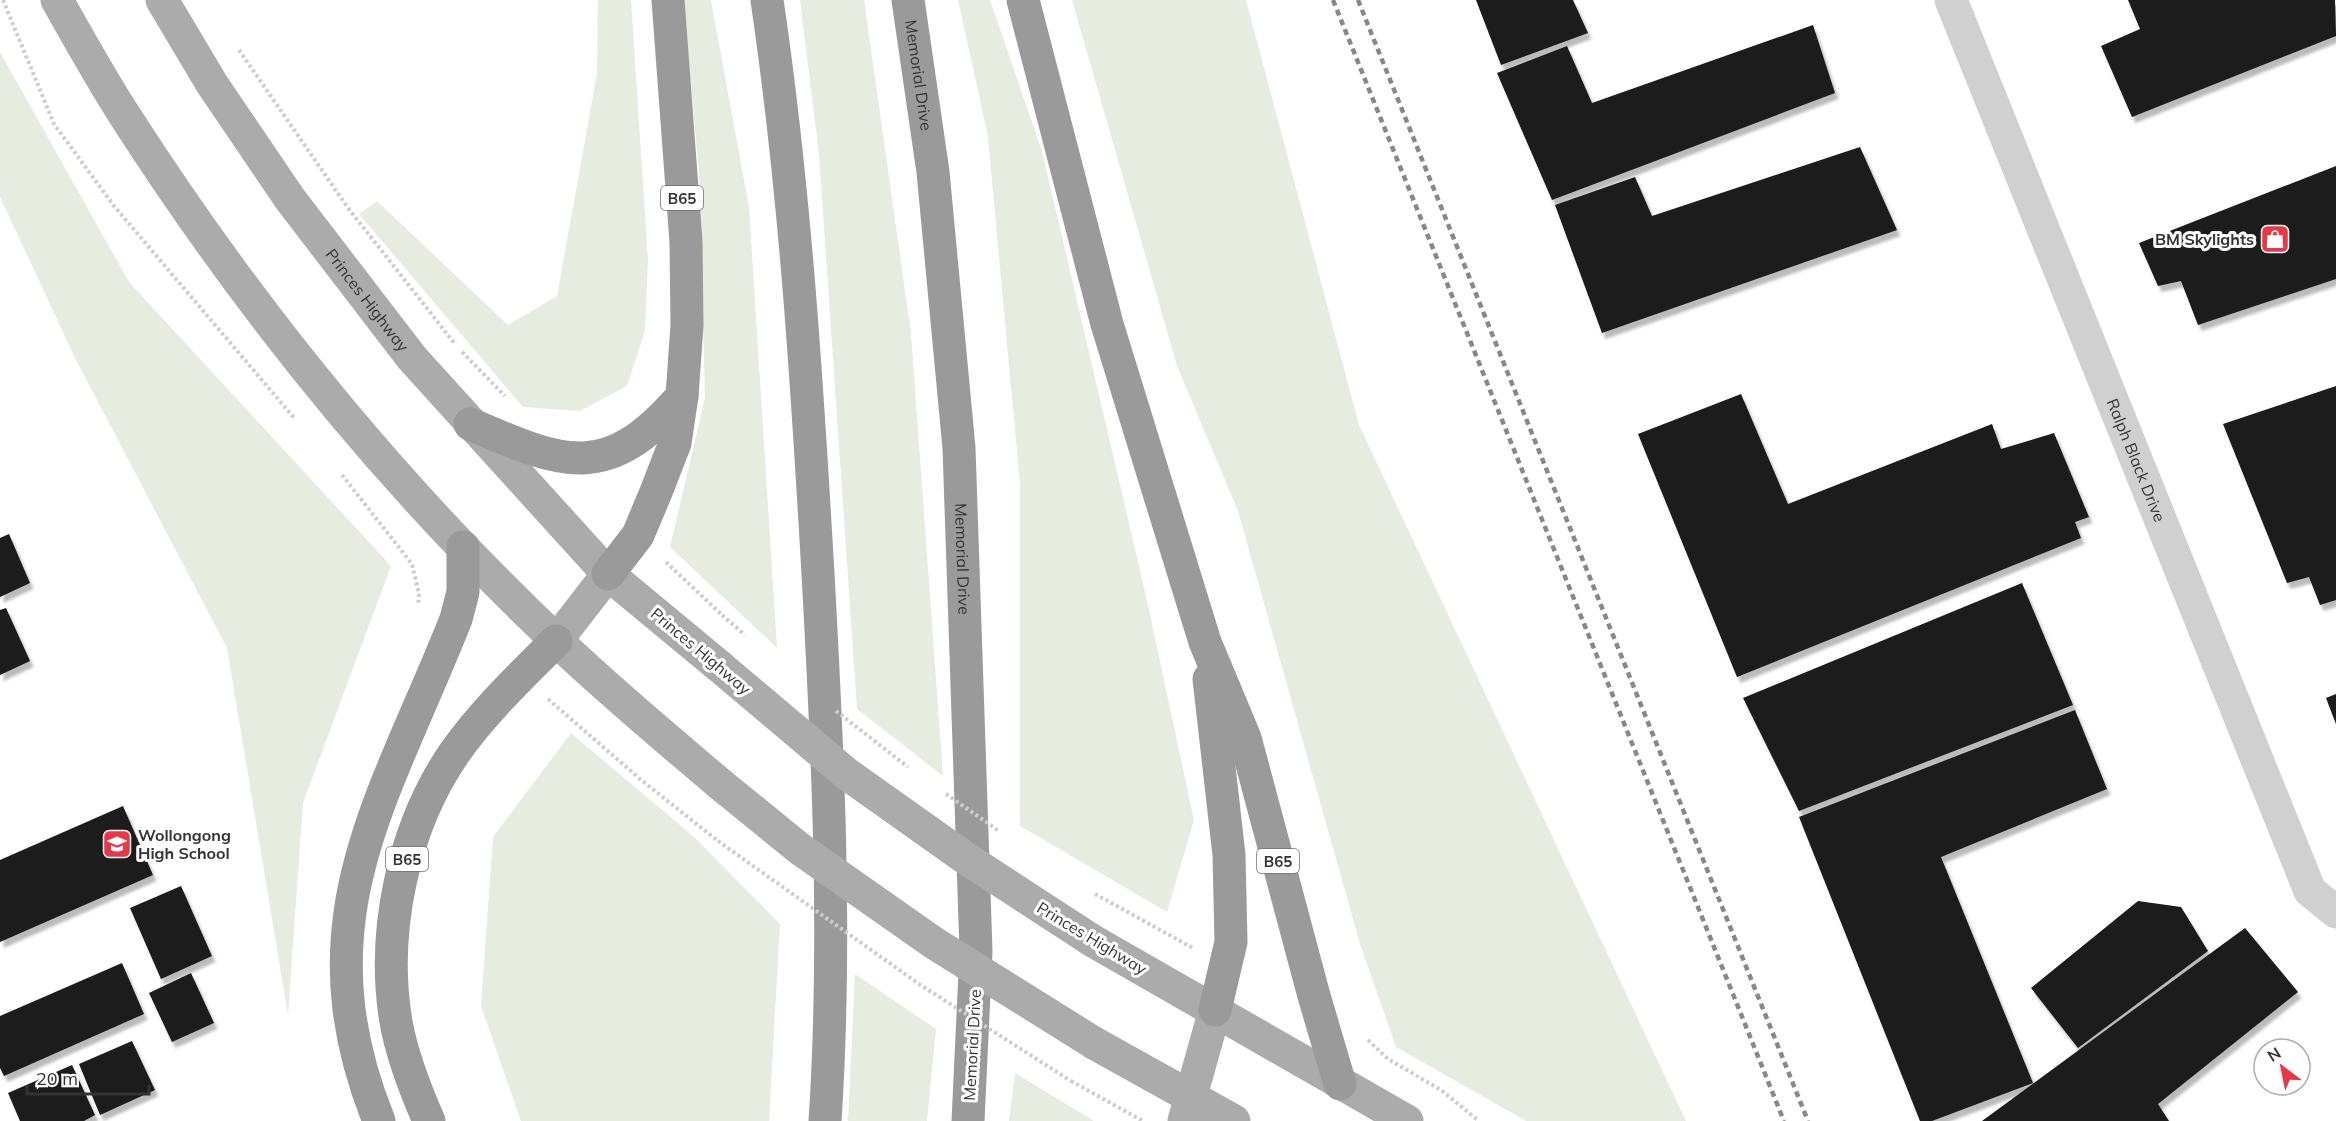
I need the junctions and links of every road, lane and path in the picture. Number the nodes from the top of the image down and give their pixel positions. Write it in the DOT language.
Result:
graph roads {
  1 [pos="57,0"];
  2 [pos="162,0"];
  3 [pos="668,0"];
  4 [pos="767,0"];
  5 [pos="908,0"];
  6 [pos="1023,0"];
  7 [pos="1951,0"];
  8 [pos="235,44"];
  9 [pos="681,396"];
  10 [pos="514,402"];
  11 [pos="470,424"];
  12 [pos="463,547"];
  13 [pos="608,574"];
  14 [pos="722,615"];
  15 [pos="747,637"];
  16 [pos="556,641"];
  17 [pos="1205,642"];
  18 [pos="833,709"];
  19 [pos="911,770"];
  20 [pos="941,791"];
  21 [pos="1000,832"];
  22 [pos="1093,893"];
  23 [pos="2336,912"];
  24 [pos="1200,952"];
  25 [pos="1215,1010"];
  26 [pos="1363,1030"];
  27 [pos="1071,1081"];
  28 [pos="1340,1084"];
  29 [pos="1188,1108"];
  30 [pos="379,1121"];
  31 [pos="429,1121"];
  32 [pos="825,1121"];
  33 [pos="968,1121"];
  34 [pos="1143,1121"];
  35 [pos="1234,1121"];
  36 [pos="1407,1121"];
  37 [pos="1479,1121"];
  1 -- 12 [label="main road"];
  2 -- 11 [label="main road, Princes Highway"];
  3 -- 9 [label="highway, B65"];
  4 -- 32 [label="highway"];
  5 -- 33 [label="highway, Memorial Drive"];
  6 -- 17 [label="highway, B65"];
  7 -- 23 [label="street, Ralph Black Drive"];
  8 -- 10 [label="path"];
  9 -- 11 [label="highway"];
  9 -- 13 [label="highway, B65"];
  11 -- 13 [label="main road, Princes Highway"];
  12 -- 16 [label="main road"];
  12 -- 30 [label="highway"];
  13 -- 16 [label="main road, B65"];
  13 -- 25 [label="main road, Princes Highway, bridge"];
  14 -- 15 [label="path, bridge"];
  16 -- 29 [label="main road, bridge"];
  16 -- 31 [label="highway, B65"];
  17 -- 25 [label="highway, B65"];
  17 -- 28 [label="highway, B65"];
  18 -- 19 [label="path, bridge"];
  20 -- 21 [label="path, bridge"];
  22 -- 24 [label="path"];
  25 -- 28 [label="main road, Princes Highway"];
  25 -- 29 [label="main road, B65"];
  26 -- 37 [label="path"];
  27 -- 34 [label="path"];
  28 -- 36 [label="main road, Princes Highway"];
  29 -- 35 [label="main road"];
}
